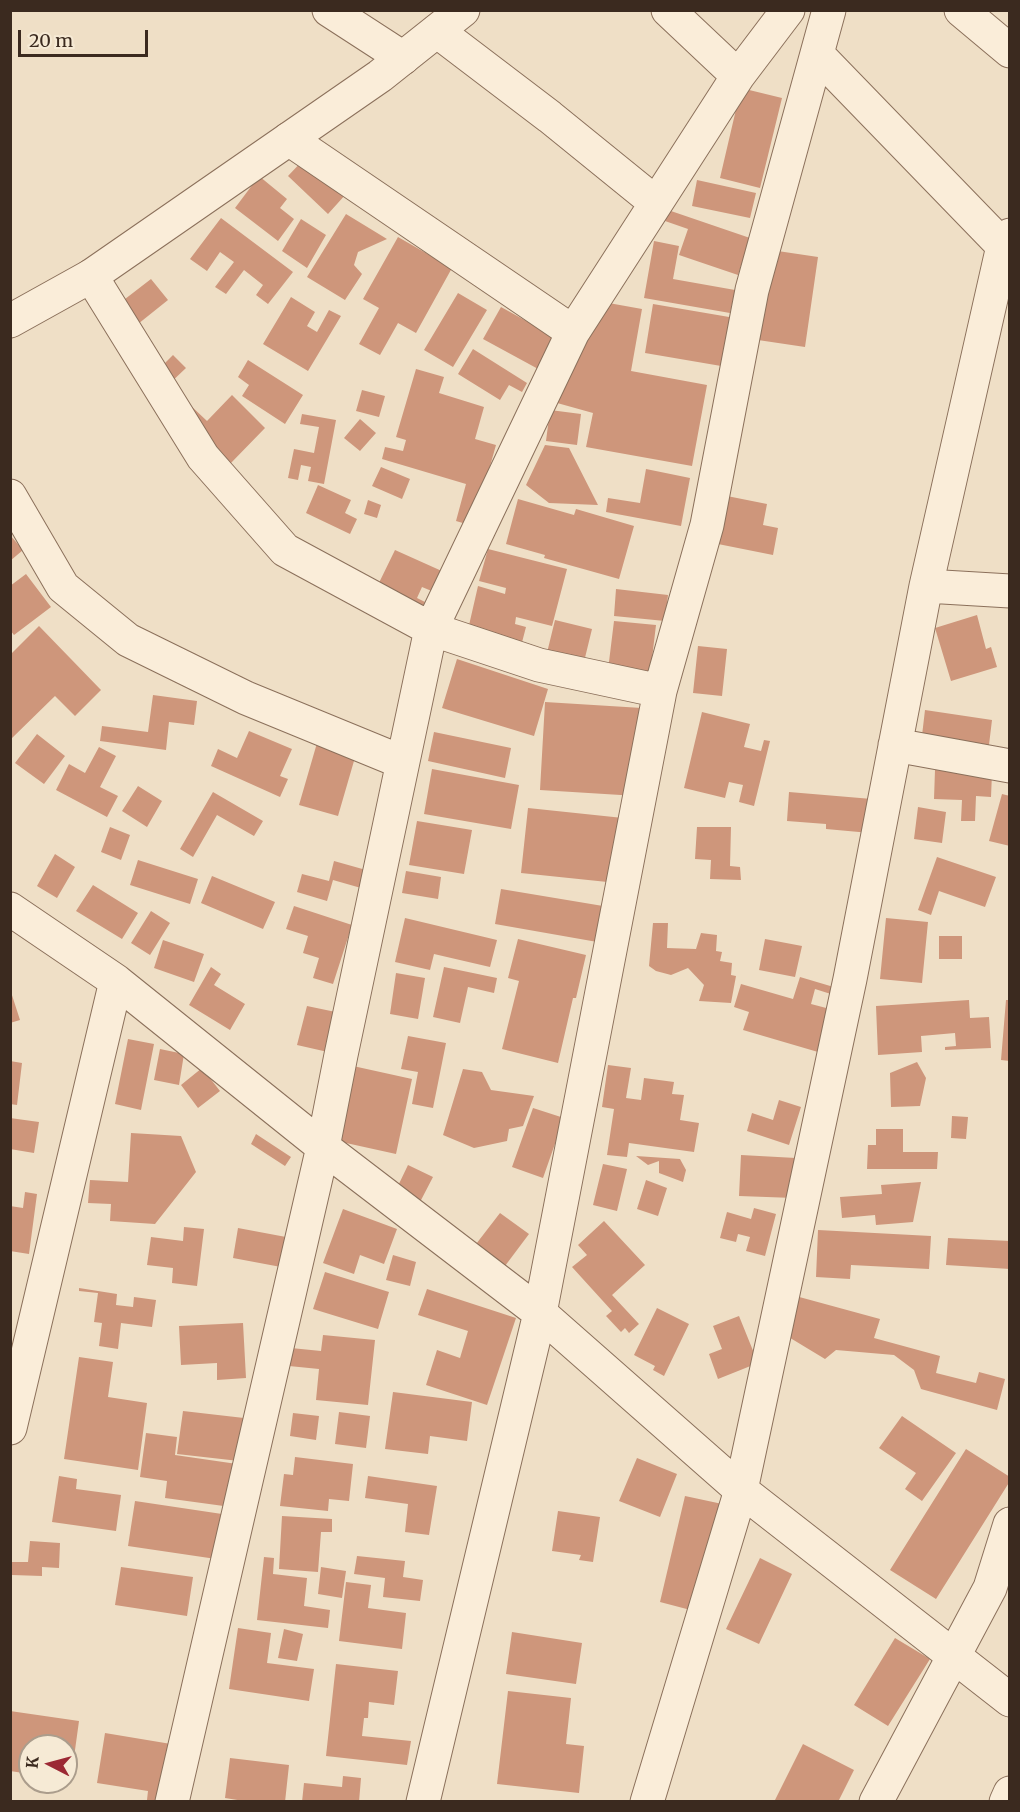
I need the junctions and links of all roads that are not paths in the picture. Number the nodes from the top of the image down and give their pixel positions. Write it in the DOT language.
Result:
graph roads {
  1 [pos="329,10"];
  2 [pos="463,10"];
  3 [pos="668,10"];
  4 [pos="788,10"];
  5 [pos="829,10"];
  6 [pos="961,10"];
  7 [pos="437,31"];
  8 [pos="1010,51"];
  9 [pos="817,54"];
  10 [pos="404,58"];
  11 [pos="738,76"];
  12 [pos="289,139"];
  13 [pos="656,203"];
  14 [pos="1006,241"];
  15 [pos="91,276"];
  16 [pos="10,321"];
  17 [pos="573,332"];
  18 [pos="10,496"];
  19 [pos="926,586"];
  20 [pos="1010,591"];
  21 [pos="431,629"];
  22 [pos="660,691"];
  23 [pos="895,745"];
  24 [pos="402,762"];
  25 [pos="1010,766"];
  26 [pos="10,909"];
  27 [pos="116,981"];
  28 [pos="323,1147"];
  29 [pos="540,1313"];
  30 [pos="10,1428"];
  31 [pos="741,1490"];
  32 [pos="1010,1524"];
  33 [pos="1000,1587"];
  34 [pos="953,1656"];
  35 [pos="1010,1700"];
  36 [pos="1010,1793"];
  37 [pos="172,1802"];
  38 [pos="423,1802"];
  39 [pos="647,1802"];
  40 [pos="876,1802"];
  41 [pos="1006,1802"];
  1 -- 10 [label="street"];
  2 -- 7 [label="street"];
  3 -- 11 [label="street"];
  4 -- 11 [label="street"];
  5 -- 9 [label="street"];
  6 -- 8 [label="street"];
  7 -- 10 [label="street"];
  7 -- 13 [label="street"];
  9 -- 14 [label="street"];
  9 -- 22 [label="street"];
  10 -- 12 [label="street"];
  11 -- 13 [label="street"];
  12 -- 15 [label="street"];
  12 -- 17 [label="street"];
  13 -- 17 [label="street"];
  14 -- 19 [label="street"];
  15 -- 16 [label="street"];
  15 -- 21 [label="street"];
  17 -- 21 [label="street"];
  18 -- 24 [label="street"];
  19 -- 20 [label="street"];
  19 -- 23 [label="street"];
  21 -- 22 [label="street"];
  21 -- 24 [label="street"];
  22 -- 29 [label="street"];
  23 -- 25 [label="street"];
  23 -- 31 [label="street"];
  24 -- 28 [label="street"];
  26 -- 27 [label="street"];
  27 -- 28 [label="street"];
  27 -- 30 [label="street"];
  28 -- 29 [label="street"];
  28 -- 37 [label="street"];
  29 -- 31 [label="street"];
  29 -- 38 [label="street"];
  31 -- 34 [label="street"];
  31 -- 39 [label="street"];
  32 -- 33 [label="street"];
  33 -- 34 [label="street"];
  34 -- 35 [label="street"];
  34 -- 40 [label="street"];
  36 -- 41 [label="street"];
}
